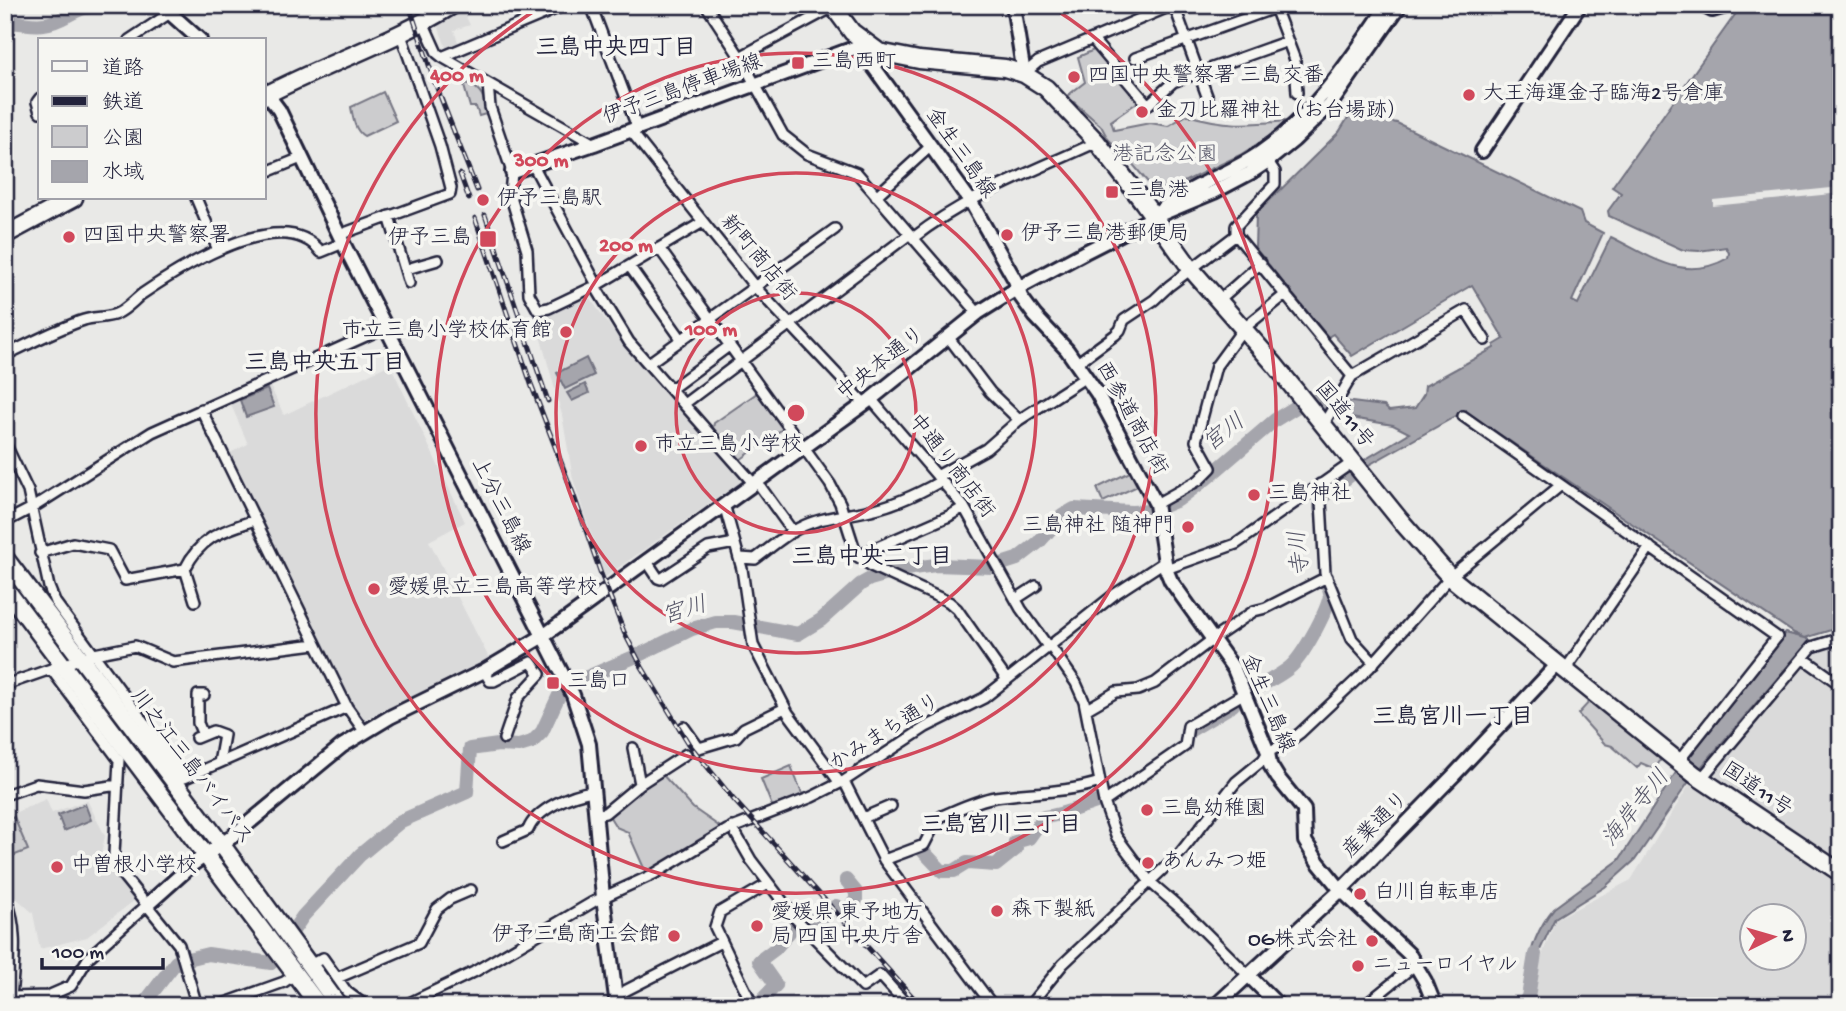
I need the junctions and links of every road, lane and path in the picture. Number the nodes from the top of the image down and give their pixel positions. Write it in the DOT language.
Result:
graph roads {
  1 [pos="453,5"];
  2 [pos="565,5"];
  3 [pos="590,5"];
  4 [pos="706,5"];
  5 [pos="1013,5"];
  6 [pos="1144,5"];
  7 [pos="1174,5"];
  8 [pos="1388,5"];
  9 [pos="1400,5"];
  10 [pos="1580,5"];
  11 [pos="1702,5"];
  12 [pos="1729,5"];
  13 [pos="832,6"];
  14 [pos="1275,7"];
  15 [pos="164,8"];
  16 [pos="1147,16"];
  17 [pos="424,24"];
  18 [pos="401,35"];
  19 [pos="131,38"];
  20 [pos="198,38"];
  21 [pos="1093,40"];
  22 [pos="1186,40"];
  23 [pos="1288,41"];
  24 [pos="866,44"];
  25 [pos="442,57"];
  26 [pos="740,57"];
  27 [pos="1135,58"];
  28 [pos="1199,73"];
  29 [pos="1024,74"];
  30 [pos="488,84"];
  31 [pos="756,85"];
  32 [pos="266,93"];
  33 [pos="1297,93"];
  34 [pos="1211,107"];
  35 [pos="633,128"];
  36 [pos="1097,142"];
  37 [pos="594,144"];
  38 [pos="931,146"];
  39 [pos="1482,151"];
  40 [pos="1265,157"];
  41 [pos="301,158"];
  42 [pos="533,165"];
  43 [pos="266,172"];
  44 [pos="512,172"];
  45 [pos="876,196"];
  46 [pos="70,200"];
  47 [pos="197,200"];
  48 [pos="971,202"];
  49 [pos="389,216"];
  50 [pos="1154,217"];
  51 [pos="703,222"];
  52 [pos="835,229"];
  53 [pos="1236,234"];
  54 [pos="5,235"];
  55 [pos="912,236"];
  56 [pos="341,239"];
  57 [pos="659,248"];
  58 [pos="218,250"];
  59 [pos="438,260"];
  60 [pos="1261,263"];
  61 [pos="630,267"];
  62 [pos="407,269"];
  63 [pos="1191,269"];
  64 [pos="409,283"];
  65 [pos="596,286"];
  66 [pos="755,287"];
  67 [pos="1018,288"];
  68 [pos="1286,294"];
  69 [pos="1218,301"];
  70 [pos="978,313"];
  71 [pos="710,320"];
  72 [pos="790,324"];
  73 [pos="386,327"];
  74 [pos="1243,329"];
  75 [pos="949,338"];
  76 [pos="682,340"];
  77 [pos="1485,340"];
  78 [pos="729,346"];
  79 [pos="5,355"];
  80 [pos="740,361"];
  81 [pos="649,363"];
  82 [pos="1077,363"];
  83 [pos="1352,376"];
  84 [pos="1086,377"];
  85 [pos="671,388"];
  86 [pos="868,401"];
  87 [pos="684,404"];
  88 [pos="201,409"];
  89 [pos="1463,416"];
  90 [pos="1321,419"];
  91 [pos="1019,420"];
  92 [pos="5,443"];
  93 [pos="805,448"];
  94 [pos="1353,462"];
  95 [pos="939,478"];
  96 [pos="756,483"];
  97 [pos="1561,485"];
  98 [pos="1322,493"];
  99 [pos="724,505"];
  100 [pos="964,507"];
  101 [pos="32,508"];
  102 [pos="1157,509"];
  103 [pos="844,513"];
  104 [pos="255,520"];
  105 [pos="5,522"];
  106 [pos="793,532"];
  107 [pos="735,543"];
  108 [pos="1650,547"];
  109 [pos="40,553"];
  110 [pos="857,556"];
  111 [pos="5,558"];
  112 [pos="740,558"];
  113 [pos="646,560"];
  114 [pos="1165,566"];
  115 [pos="185,569"];
  116 [pos="1450,577"];
  117 [pos="1323,579"];
  118 [pos="1036,586"];
  119 [pos="5,588"];
  120 [pos="1016,599"];
  121 [pos="195,601"];
  122 [pos="542,636"];
  123 [pos="1841,638"];
  124 [pos="1213,639"];
  125 [pos="316,644"];
  126 [pos="1050,647"];
  127 [pos="88,657"];
  128 [pos="1803,658"];
  129 [pos="1374,663"];
  130 [pos="57,666"];
  131 [pos="1561,667"];
  132 [pos="484,671"];
  133 [pos="1007,680"];
  134 [pos="5,685"];
  135 [pos="1841,685"];
  136 [pos="1243,694"];
  137 [pos="204,695"];
  138 [pos="347,707"];
  139 [pos="785,708"];
  140 [pos="1087,709"];
  141 [pos="684,727"];
  142 [pos="364,731"];
  143 [pos="504,739"];
  144 [pos="633,748"];
  145 [pos="1268,751"];
  146 [pos="686,754"];
  147 [pos="219,763"];
  148 [pos="1680,763"];
  149 [pos="1698,777"];
  150 [pos="842,782"];
  151 [pos="1100,782"];
  152 [pos="640,784"];
  153 [pos="118,785"];
  154 [pos="593,792"];
  155 [pos="5,795"];
  156 [pos="1104,802"];
  157 [pos="891,806"];
  158 [pos="595,815"];
  159 [pos="863,818"];
  160 [pos="732,827"];
  161 [pos="503,841"];
  162 [pos="222,845"];
  163 [pos="206,855"];
  164 [pos="884,860"];
  165 [pos="1841,873"];
  166 [pos="1150,881"];
  167 [pos="768,884"];
  168 [pos="471,890"];
  169 [pos="1341,890"];
  170 [pos="5,895"];
  171 [pos="603,897"];
  172 [pos="147,905"];
  173 [pos="721,942"];
  174 [pos="290,954"];
  175 [pos="1416,964"];
  176 [pos="302,970"];
  177 [pos="1247,974"];
  178 [pos="337,978"];
  179 [pos="8,998"];
  180 [pos="616,1001"];
  181 [pos="222,1005"];
  182 [pos="197,1006"];
  183 [pos="319,1006"];
  184 [pos="339,1006"];
  185 [pos="366,1006"];
  186 [pos="403,1006"];
  187 [pos="753,1006"];
  188 [pos="908,1006"];
  189 [pos="993,1006"];
  190 [pos="1029,1006"];
  191 [pos="1214,1006"];
  192 [pos="1279,1006"];
  193 [pos="1364,1006"];
  194 [pos="1435,1006"];
  1 -- 17 [label="highway"];
  2 -- 25 [label="street"];
  3 -- 35 [label="street, 新町商店街"];
  4 -- 26 [label="street"];
  5 -- 29 [label="street"];
  6 -- 16 [label="street"];
  7 -- 16 [label="street"];
  7 -- 22 [label="street"];
  8 -- 40 [label="street"];
  9 -- 40 [label="street"];
  10 -- 39 [label="street"];
  11 -- 12 [label="street"];
  13 -- 24 [label="highway, 国道11号"];
  13 -- 26 [label="street"];
  14 -- 22 [label="street"];
  14 -- 23 [label="street"];
  15 -- 19 [label="street"];
  15 -- 20 [label="street"];
  16 -- 21 [label="street"];
  17 -- 18 [label="highway"];
  17 -- 25 [label="street"];
  18 -- 32 [label="highway"];
  18 -- 49 [label="street"];
  21 -- 28 [label="street"];
  21 -- 29 [label="street"];
  22 -- 27 [label="street"];
  22 -- 28 [label="street"];
  23 -- 28 [label="street"];
  23 -- 33 [label="street"];
  24 -- 29 [label="highway, 国道11号"];
  24 -- 31 [label="street, 伊予三島停車場線"];
  24 -- 38 [label="street, 金生三島線"];
  25 -- 30 [label="street"];
  26 -- 31 [label="street"];
  28 -- 34 [label="street"];
  29 -- 36 [label="highway, 国道11号"];
  30 -- 37 [label="street"];
  30 -- 44 [label="street"];
  31 -- 35 [label="street, 伊予三島停車場線"];
  31 -- 45 [label="street"];
  32 -- 41 [label="street, 上分三島線"];
  35 -- 37 [label="street, 伊予三島停車場線"];
  35 -- 51 [label="street, 新町商店街"];
  36 -- 48 [label="street"];
  36 -- 50 [label="highway, 国道11号"];
  37 -- 42 [label="street, 伊予三島停車場線"];
  38 -- 45 [label="street"];
  38 -- 48 [label="street, 金生三島線"];
  40 -- 50 [label="street, 中央本通り"];
  40 -- 53 [label="street"];
  41 -- 43 [label="street"];
  41 -- 56 [label="street, 上分三島線"];
  42 -- 44 [label="street, 伊予三島停車場線"];
  42 -- 65 [label="street"];
  44 -- 65 [label="street"];
  45 -- 55 [label="street"];
  46 -- 54 [label="highway"];
  47 -- 58 [label="street"];
  48 -- 55 [label="street"];
  48 -- 67 [label="street, 金生三島線"];
  49 -- 56 [label="street"];
  49 -- 62 [label="street"];
  50 -- 63 [label="highway, 国道11号"];
  50 -- 67 [label="street, 中央本通り"];
  51 -- 57 [label="street"];
  51 -- 66 [label="street, 新町商店街"];
  52 -- 66 [label="street"];
  53 -- 60 [label="street"];
  53 -- 63 [label="street"];
  55 -- 70 [label="street"];
  55 -- 72 [label="street"];
  56 -- 58 [label="street"];
  56 -- 73 [label="street, 上分三島線"];
  57 -- 61 [label="street"];
  57 -- 71 [label="street"];
  58 -- 79 [label="street"];
  59 -- 62 [label="street"];
  60 -- 68 [label="street"];
  60 -- 69 [label="street"];
  61 -- 65 [label="street"];
  61 -- 76 [label="street"];
  62 -- 64 [label="street"];
  63 -- 69 [label="highway, 国道11号"];
  63 -- 82 [label="street"];
  65 -- 81 [label="street"];
  66 -- 71 [label="street"];
  66 -- 72 [label="street, 新町商店街"];
  67 -- 70 [label="street, 中央本通り"];
  67 -- 82 [label="street, 西参道商店街"];
  68 -- 74 [label="street"];
  68 -- 83 [label="street"];
  69 -- 74 [label="highway, 国道11号"];
  70 -- 75 [label="street, 中央本通り"];
  71 -- 76 [label="street"];
  71 -- 78 [label="street"];
  72 -- 80 [label="street"];
  72 -- 86 [label="street, 新町商店街"];
  73 -- 88 [label="street"];
  73 -- 122 [label="street, 上分三島線"];
  74 -- 90 [label="highway, 国道11号"];
  74 -- 102 [label="street"];
  75 -- 86 [label="street, 中央本通り"];
  75 -- 91 [label="street"];
  76 -- 81 [label="street"];
  77 -- 83 [label="street"];
  78 -- 80 [label="street"];
  78 -- 85 [label="street"];
  80 -- 87 [label="street"];
  80 -- 93 [label="street"];
  81 -- 85 [label="street"];
  82 -- 84 [label="street, 西参道商店街"];
  83 -- 90 [label="street"];
  84 -- 91 [label="street"];
  84 -- 102 [label="street, 西参道商店街"];
  85 -- 87 [label="street"];
  86 -- 93 [label="street, 中央本通り"];
  86 -- 95 [label="street, 中通り商店街"];
  87 -- 96 [label="street"];
  88 -- 101 [label="street"];
  88 -- 104 [label="street"];
  89 -- 97 [label="street"];
  90 -- 94 [label="highway, 国道11号"];
  91 -- 95 [label="street"];
  92 -- 101 [label="street"];
  93 -- 96 [label="street, 中央本通り"];
  93 -- 103 [label="street"];
  94 -- 98 [label="street, かみまち通り"];
  94 -- 116 [label="highway, 国道11号"];
  95 -- 100 [label="street, 中通り商店街"];
  95 -- 103 [label="street"];
  96 -- 99 [label="street, 中央本通り"];
  96 -- 106 [label="street"];
  97 -- 108 [label="street"];
  97 -- 116 [label="street"];
  98 -- 114 [label="street, かみまち通り"];
  98 -- 117 [label="street"];
  99 -- 107 [label="street"];
  99 -- 113 [label="street, 中央本通り"];
  100 -- 110 [label="street"];
  100 -- 120 [label="street, 中通り商店街"];
  101 -- 105 [label="street"];
  101 -- 109 [label="street"];
  102 -- 114 [label="street, 金生三島線"];
  103 -- 106 [label="street"];
  103 -- 110 [label="street"];
  104 -- 115 [label="street"];
  104 -- 125 [label="street"];
  106 -- 112 [label="street"];
  107 -- 112 [label="street"];
  107 -- 113 [label="street"];
  108 -- 131 [label="street"];
  108 -- 148 [label="street"];
  109 -- 115 [label="street"];
  109 -- 127 [label="street"];
  110 -- 133 [label="street"];
  111 -- 127 [label="highway, 川之江三島バイパス"];
  112 -- 139 [label="street"];
  113 -- 122 [label="street, 中央本通り"];
  114 -- 124 [label="street, 金生三島線"];
  114 -- 126 [label="street, かみまち通り"];
  115 -- 121 [label="street"];
  116 -- 129 [label="street"];
  116 -- 131 [label="highway, 国道11号"];
  117 -- 124 [label="street"];
  117 -- 129 [label="street"];
  118 -- 120 [label="street"];
  119 -- 130 [label="highway, 川之江三島バイパス"];
  120 -- 126 [label="street, 中通り商店街"];
  122 -- 132 [label="street, 中央本通り"];
  122 -- 154 [label="street, 上分三島線"];
  123 -- 128 [label="street"];
  124 -- 136 [label="street, 金生三島線"];
  124 -- 140 [label="street"];
  125 -- 127 [label="street"];
  125 -- 138 [label="street"];
  126 -- 133 [label="street, かみまち通り"];
  126 -- 140 [label="street, 中通り商店街"];
  127 -- 130 [label="street"];
  127 -- 147 [label="street"];
  127 -- 162 [label="highway, 川之江三島バイパス"];
  128 -- 135 [label="street"];
  128 -- 149 [label="street"];
  129 -- 145 [label="street"];
  130 -- 134 [label="street"];
  130 -- 153 [label="street"];
  130 -- 163 [label="highway, 川之江三島バイパス"];
  131 -- 148 [label="highway, 国道11号"];
  131 -- 169 [label="street, 産業通り"];
  132 -- 142 [label="street, 中央本通り"];
  132 -- 143 [label="street"];
  133 -- 150 [label="street, かみまち通り"];
  136 -- 145 [label="street, 金生三島線"];
  136 -- 156 [label="street"];
  137 -- 147 [label="street"];
  138 -- 142 [label="street"];
  138 -- 147 [label="street"];
  139 -- 141 [label="street"];
  139 -- 150 [label="street"];
  140 -- 151 [label="street, 中通り商店街"];
  142 -- 162 [label="street, 中央本通り"];
  144 -- 152 [label="street"];
  145 -- 166 [label="street"];
  145 -- 169 [label="street, 金生三島線"];
  146 -- 152 [label="street"];
  148 -- 149 [label="highway, 国道11号"];
  149 -- 165 [label="highway, 国道11号"];
  150 -- 159 [label="street"];
  150 -- 160 [label="street, かみまち通り"];
  151 -- 156 [label="street, 中通り商店街"];
  151 -- 164 [label="street"];
  152 -- 158 [label="street"];
  153 -- 155 [label="street"];
  153 -- 172 [label="street"];
  154 -- 158 [label="street, 上分三島線"];
  154 -- 161 [label="street"];
  156 -- 166 [label="street, 中通り商店街"];
  157 -- 159 [label="street"];
  158 -- 171 [label="street, 上分三島線"];
  159 -- 164 [label="street"];
  160 -- 167 [label="street"];
  160 -- 171 [label="street, かみまち通り"];
  162 -- 163 [label="street, 中央本通り"];
  162 -- 174 [label="highway, 川之江三島バイパス"];
  163 -- 172 [label="street, 中央本通り"];
  163 -- 174 [label="highway, 川之江三島バイパス"];
  164 -- 189 [label="street"];
  166 -- 177 [label="street, 中通り商店街"];
  166 -- 190 [label="street"];
  167 -- 173 [label="street"];
  167 -- 188 [label="street"];
  168 -- 178 [label="street"];
  169 -- 175 [label="street, 金生三島線"];
  169 -- 177 [label="street, 産業通り"];
  170 -- 179 [label="street"];
  171 -- 180 [label="street, 上分三島線"];
  171 -- 186 [label="street, かみまち通り"];
  172 -- 179 [label="street"];
  172 -- 182 [label="street"];
  173 -- 180 [label="street"];
  173 -- 187 [label="street"];
  174 -- 176 [label="highway, 川之江三島バイパス"];
  175 -- 193 [label="street"];
  175 -- 194 [label="street, 金生三島線"];
  176 -- 178 [label="street"];
  176 -- 181 [label="street"];
  176 -- 183 [label="highway, 川之江三島バイパス"];
  176 -- 184 [label="highway, 川之江三島バイパス"];
  177 -- 191 [label="street, 産業通り"];
  177 -- 192 [label="street"];
  178 -- 185 [label="street"];
}
